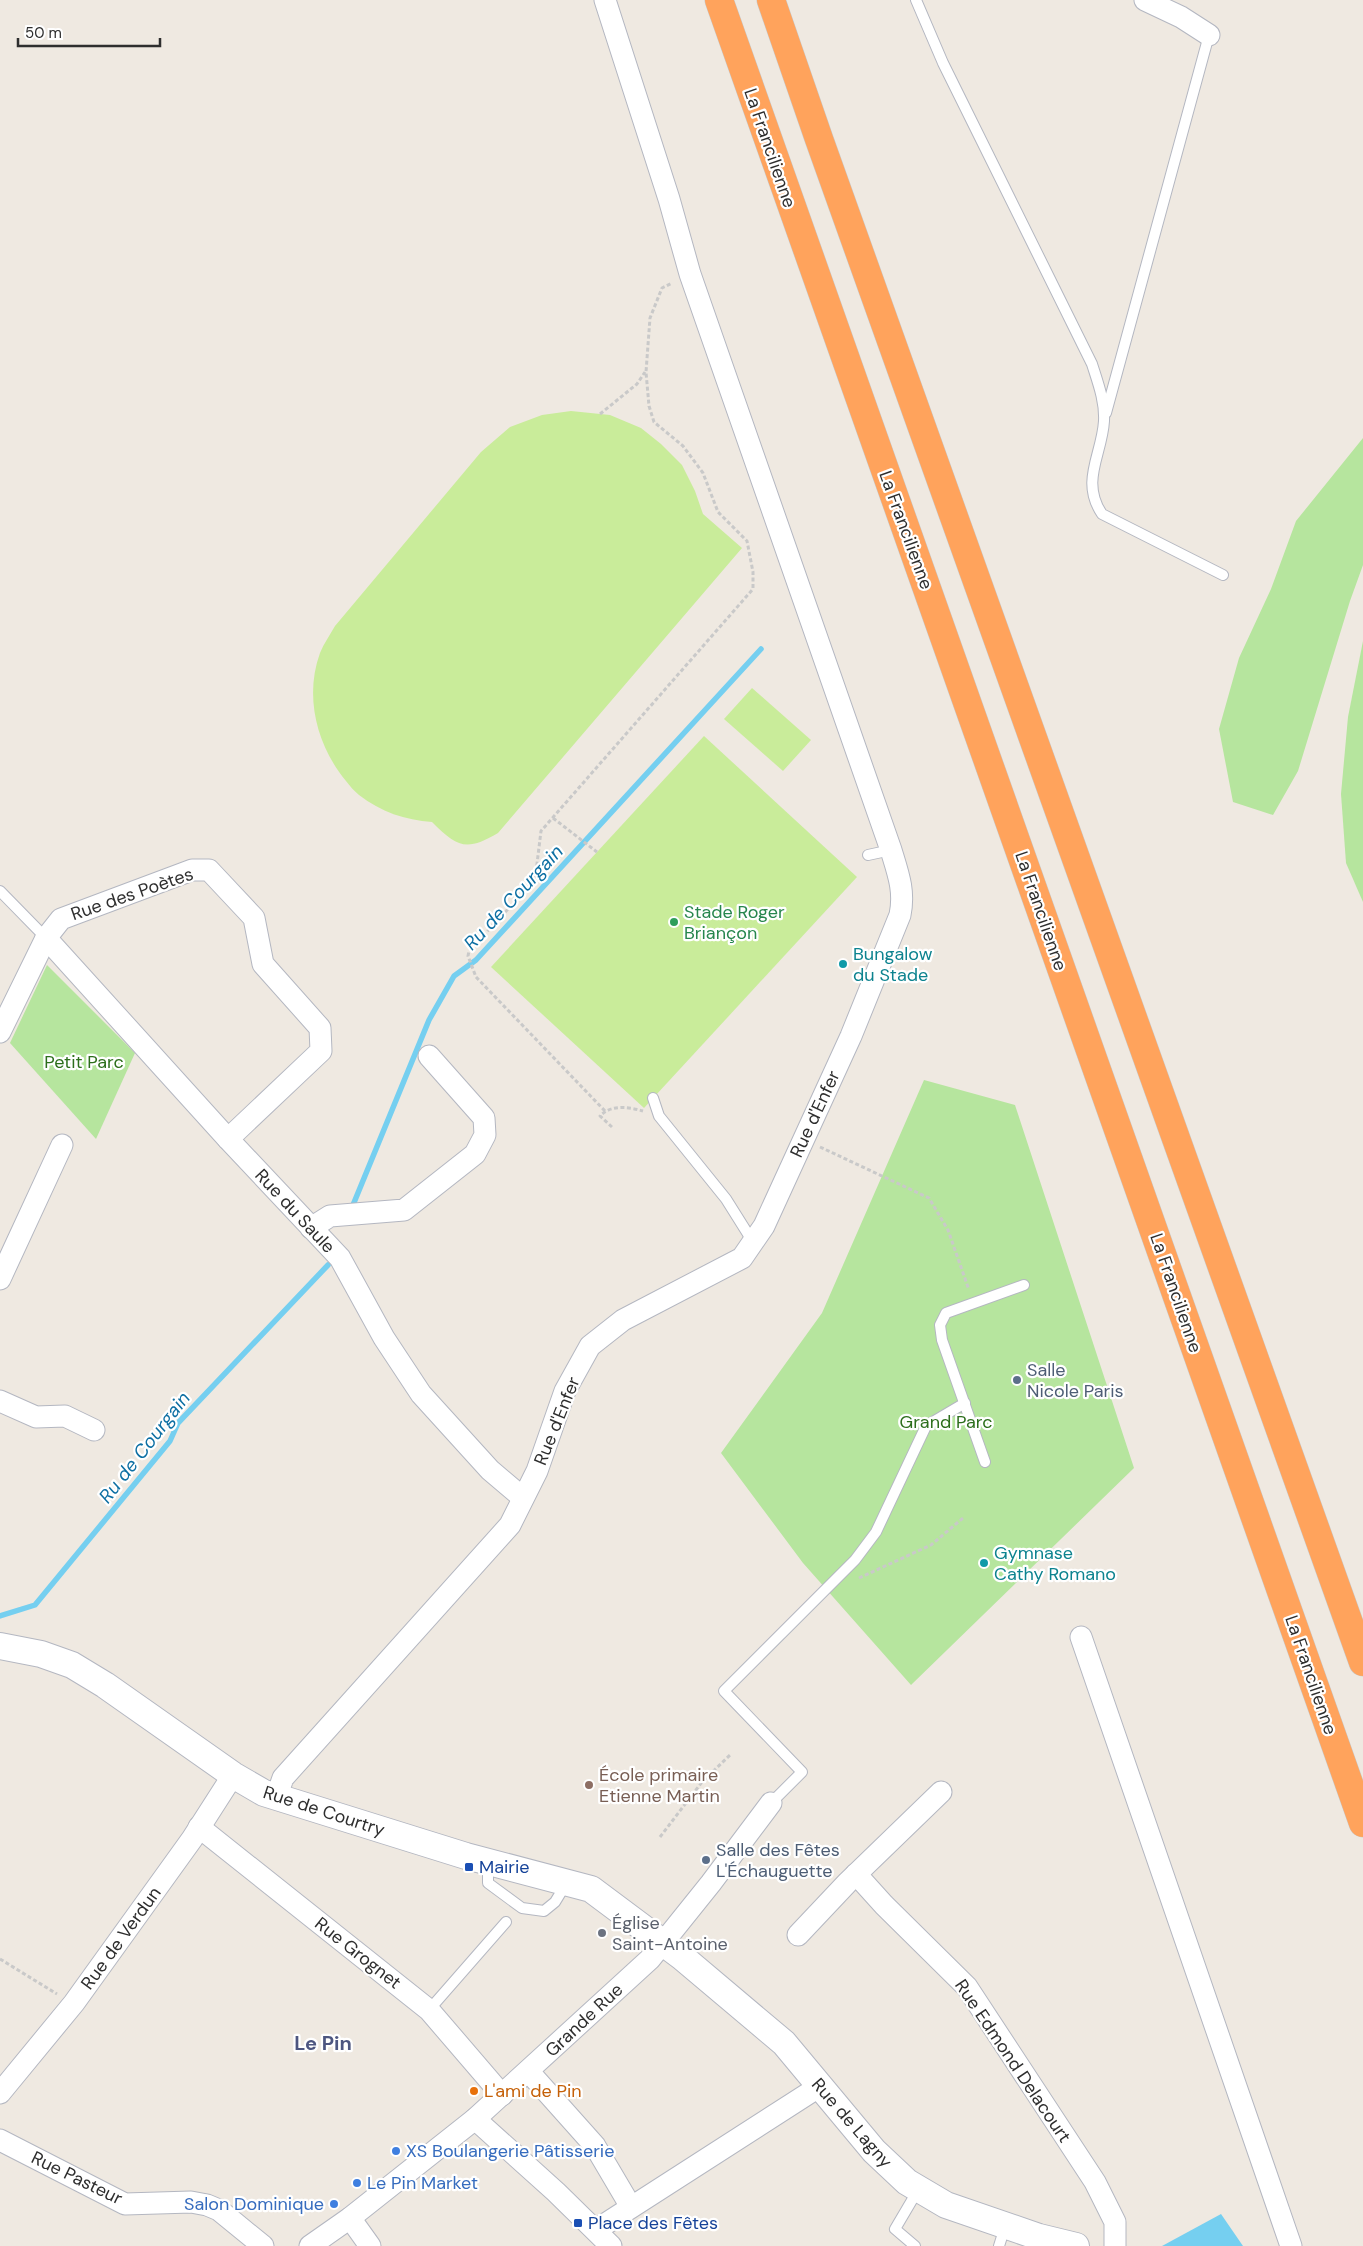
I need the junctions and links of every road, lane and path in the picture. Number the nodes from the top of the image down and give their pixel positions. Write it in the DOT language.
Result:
graph roads {
  1 [pos="605,0"];
  2 [pos="719,0"];
  3 [pos="771,0"];
  4 [pos="916,0"];
  5 [pos="1145,0"];
  6 [pos="1209,35"];
  7 [pos="662,288"];
  8 [pos="646,372"];
  9 [pos="600,414"];
  10 [pos="1104,422"];
  11 [pos="1223,575"];
  12 [pos="553,818"];
  13 [pos="891,850"];
  14 [pos="597,852"];
  15 [pos="868,855"];
  16 [pos="0,891"];
  17 [pos="46,938"];
  18 [pos="0,1032"];
  19 [pos="429,1056"];
  20 [pos="653,1098"];
  21 [pos="605,1111"];
  22 [pos="659,1116"];
  23 [pos="612,1128"];
  24 [pos="228,1139"];
  25 [pos="804,1140"];
  26 [pos="62,1144"];
  27 [pos="312,1228"];
  28 [pos="753,1242"];
  29 [pos="0,1278"];
  30 [pos="1024,1285"];
  31 [pos="973,1302"];
  32 [pos="0,1400"];
  33 [pos="965,1403"];
  34 [pos="94,1430"];
  35 [pos="985,1462"];
  36 [pos="523,1498"];
  37 [pos="963,1518"];
  38 [pos="852,1581"];
  39 [pos="1081,1637"];
  40 [pos="0,1646"];
  41 [pos="1363,1662"];
  42 [pos="730,1754"];
  43 [pos="233,1775"];
  44 [pos="941,1792"];
  45 [pos="276,1798"];
  46 [pos="771,1803"];
  47 [pos="1363,1822"];
  48 [pos="199,1827"];
  49 [pos="660,1837"];
  50 [pos="488,1861"];
  51 [pos="856,1874"];
  52 [pos="568,1882"];
  53 [pos="506,1922"];
  54 [pos="798,1935"];
  55 [pos="664,1943"];
  56 [pos="0,1960"];
  57 [pos="74,2003"];
  58 [pos="429,2010"];
  59 [pos="529,2072"];
  60 [pos="820,2086"];
  61 [pos="0,2093"];
  62 [pos="502,2095"];
  63 [pos="475,2119"];
  64 [pos="0,2140"];
  65 [pos="918,2190"];
  66 [pos="631,2207"];
  67 [pos="350,2218"];
  68 [pos="596,2230"];
  69 [pos="1002,2236"];
  70 [pos="263,2246"];
  71 [pos="310,2246"];
  72 [pos="370,2246"];
  73 [pos="612,2246"];
  74 [pos="915,2246"];
  75 [pos="1076,2246"];
  76 [pos="1115,2246"];
  77 [pos="1291,2246"];
  1 -- 13 [label="street, Rue d'Enfer"];
  2 -- 47 [label="highway, La Francilienne"];
  3 -- 41 [label="highway"];
  4 -- 10 [label="lane"];
  5 -- 6 [label="street"];
  6 -- 10 [label="lane"];
  7 -- 8 [label="path"];
  8 -- 9 [label="path"];
  8 -- 12 [label="path"];
  10 -- 11 [label="lane"];
  12 -- 14 [label="path"];
  12 -- 21 [label="path"];
  13 -- 15 [label="lane"];
  13 -- 25 [label="street, Rue d'Enfer"];
  16 -- 17 [label="lane"];
  17 -- 18 [label="street, Rue des Poètes"];
  17 -- 24 [label="street, Rue du Saule"];
  17 -- 24 [label="street, Rue des Poètes"];
  19 -- 27 [label="street"];
  20 -- 22 [label="lane"];
  21 -- 22 [label="path"];
  21 -- 23 [label="path"];
  22 -- 28 [label="lane"];
  24 -- 27 [label="street, Rue du Saule"];
  25 -- 28 [label="street, Rue d'Enfer"];
  25 -- 31 [label="path"];
  26 -- 29 [label="street"];
  27 -- 36 [label="street, Rue du Saule"];
  28 -- 36 [label="street, Rue d'Enfer"];
  30 -- 31 [label="lane"];
  31 -- 33 [label="lane"];
  32 -- 34 [label="street"];
  33 -- 35 [label="lane"];
  33 -- 46 [label="lane"];
  36 -- 45 [label="street, Rue d'Enfer"];
  37 -- 38 [label="path"];
  39 -- 77 [label="street"];
  40 -- 43 [label="street, Rue de Courtry"];
  42 -- 49 [label="path"];
  43 -- 45 [label="street, Rue de Courtry"];
  43 -- 48 [label="street, Rue de Verdun"];
  44 -- 51 [label="street"];
  45 -- 50 [label="street, Rue de Courtry"];
  46 -- 55 [label="street, Grande Rue"];
  48 -- 57 [label="street, Rue de Verdun"];
  48 -- 58 [label="street, Rue Grognet"];
  50 -- 52 [label="street, Rue de Courtry"];
  50 -- 52 [label="lane"];
  51 -- 54 [label="street"];
  51 -- 76 [label="street, Rue Edmond Delacourt"];
  52 -- 55 [label="street, Rue de Courtry"];
  53 -- 58 [label="lane"];
  55 -- 59 [label="street, Grande Rue"];
  55 -- 60 [label="street, Rue de Lagny"];
  56 -- 57 [label="path"];
  57 -- 61 [label="street, Rue de Verdun"];
  58 -- 62 [label="street, Rue Grognet"];
  59 -- 62 [label="street, Grande Rue"];
  59 -- 66 [label="street"];
  60 -- 65 [label="street, Rue de Lagny"];
  60 -- 66 [label="street"];
  62 -- 63 [label="street, Grande Rue"];
  63 -- 67 [label="street, Grande Rue"];
  63 -- 68 [label="street"];
  64 -- 70 [label="street, Rue Pasteur"];
  65 -- 69 [label="street, Rue de Lagny"];
  65 -- 74 [label="lane"];
  66 -- 68 [label="street"];
  67 -- 71 [label="street, Grande Rue"];
  67 -- 72 [label="street"];
  68 -- 73 [label="street"];
  69 -- 75 [label="street, Rue de Lagny"];
}
